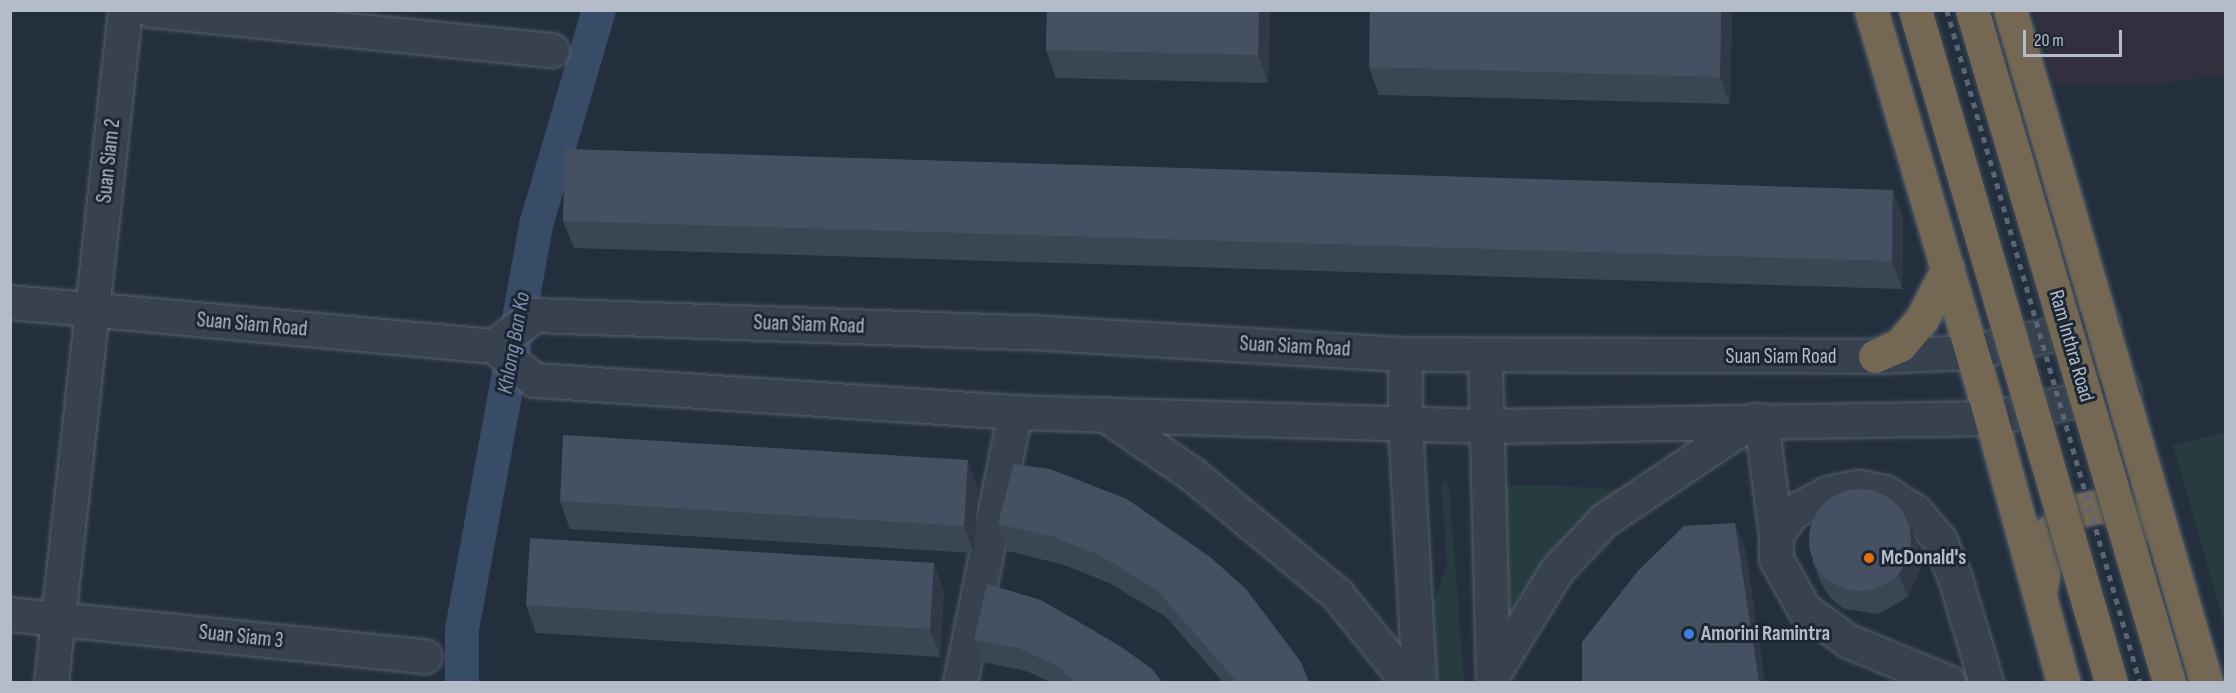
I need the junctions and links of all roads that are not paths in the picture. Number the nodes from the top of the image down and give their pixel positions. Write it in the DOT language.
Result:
graph roads {
  1 [pos="125,10"];
  2 [pos="150,10"];
  3 [pos="1871,10"];
  4 [pos="1915,10"];
  5 [pos="1972,10"];
  6 [pos="2010,10"];
  7 [pos="552,50"];
  8 [pos="1948,268"];
  9 [pos="10,303"];
  10 [pos="93,312"];
  11 [pos="2103,323"];
  12 [pos="495,345"];
  13 [pos="1972,352"];
  14 [pos="1405,354"];
  15 [pos="1485,356"];
  16 [pos="1875,356"];
  17 [pos="2123,391"];
  18 [pos="1015,412"];
  19 [pos="1104,414"];
  20 [pos="1991,418"];
  21 [pos="1757,420"];
  22 [pos="1405,423"];
  23 [pos="1488,426"];
  24 [pos="1776,535"];
  25 [pos="2175,574"];
  26 [pos="2040,604"];
  27 [pos="10,614"];
  28 [pos="58,619"];
  29 [pos="425,656"];
  30 [pos="1493,678"];
  31 [pos="51,682"];
  32 [pos="960,682"];
  33 [pos="1407,682"];
  34 [pos="1419,682"];
  35 [pos="1948,682"];
  36 [pos="1986,682"];
  37 [pos="2063,682"];
  38 [pos="2111,682"];
  39 [pos="2169,682"];
  40 [pos="2206,682"];
  1 -- 10 [label="street, Suan Siam 2"];
  2 -- 7 [label="street"];
  3 -- 8 [label="highway"];
  4 -- 38 [label="highway, bridge"];
  5 -- 39 [label="highway, Ram Inthra Road, bridge"];
  6 -- 11 [label="highway, Ram Inthra Road"];
  8 -- 13 [label="highway"];
  8 -- 16 [label="highway"];
  9 -- 10 [label="street, Suan Siam Road"];
  10 -- 12 [label="street, Suan Siam Road"];
  10 -- 28 [label="street"];
  11 -- 13 [label="street, Suan Siam Road"];
  11 -- 17 [label="highway, Ram Inthra Road"];
  12 -- 14 [label="street, Suan Siam Road"];
  12 -- 18 [label="street"];
  13 -- 16 [label="street, Suan Siam Road"];
  13 -- 20 [label="highway"];
  14 -- 15 [label="street, Suan Siam Road"];
  14 -- 22 [label="street"];
  15 -- 16 [label="street, Suan Siam Road"];
  15 -- 23 [label="street"];
  17 -- 20 [label="street"];
  17 -- 25 [label="highway, Ram Inthra Road"];
  18 -- 19 [label="street"];
  18 -- 32 [label="street"];
  19 -- 22 [label="street"];
  19 -- 33 [label="street"];
  20 -- 21 [label="street"];
  20 -- 26 [label="highway"];
  21 -- 23 [label="street"];
  21 -- 24 [label="street"];
  21 -- 30 [label="street"];
  22 -- 23 [label="street"];
  22 -- 34 [label="street"];
  23 -- 30 [label="street"];
  24 -- 35 [label="street"];
  24 -- 36 [label="street"];
  25 -- 26 [label="highway"];
  25 -- 40 [label="highway, Ram Inthra Road"];
  26 -- 37 [label="highway"];
  27 -- 28 [label="street, Suan Siam 3"];
  28 -- 29 [label="street, Suan Siam 3"];
  28 -- 31 [label="street"];
}
